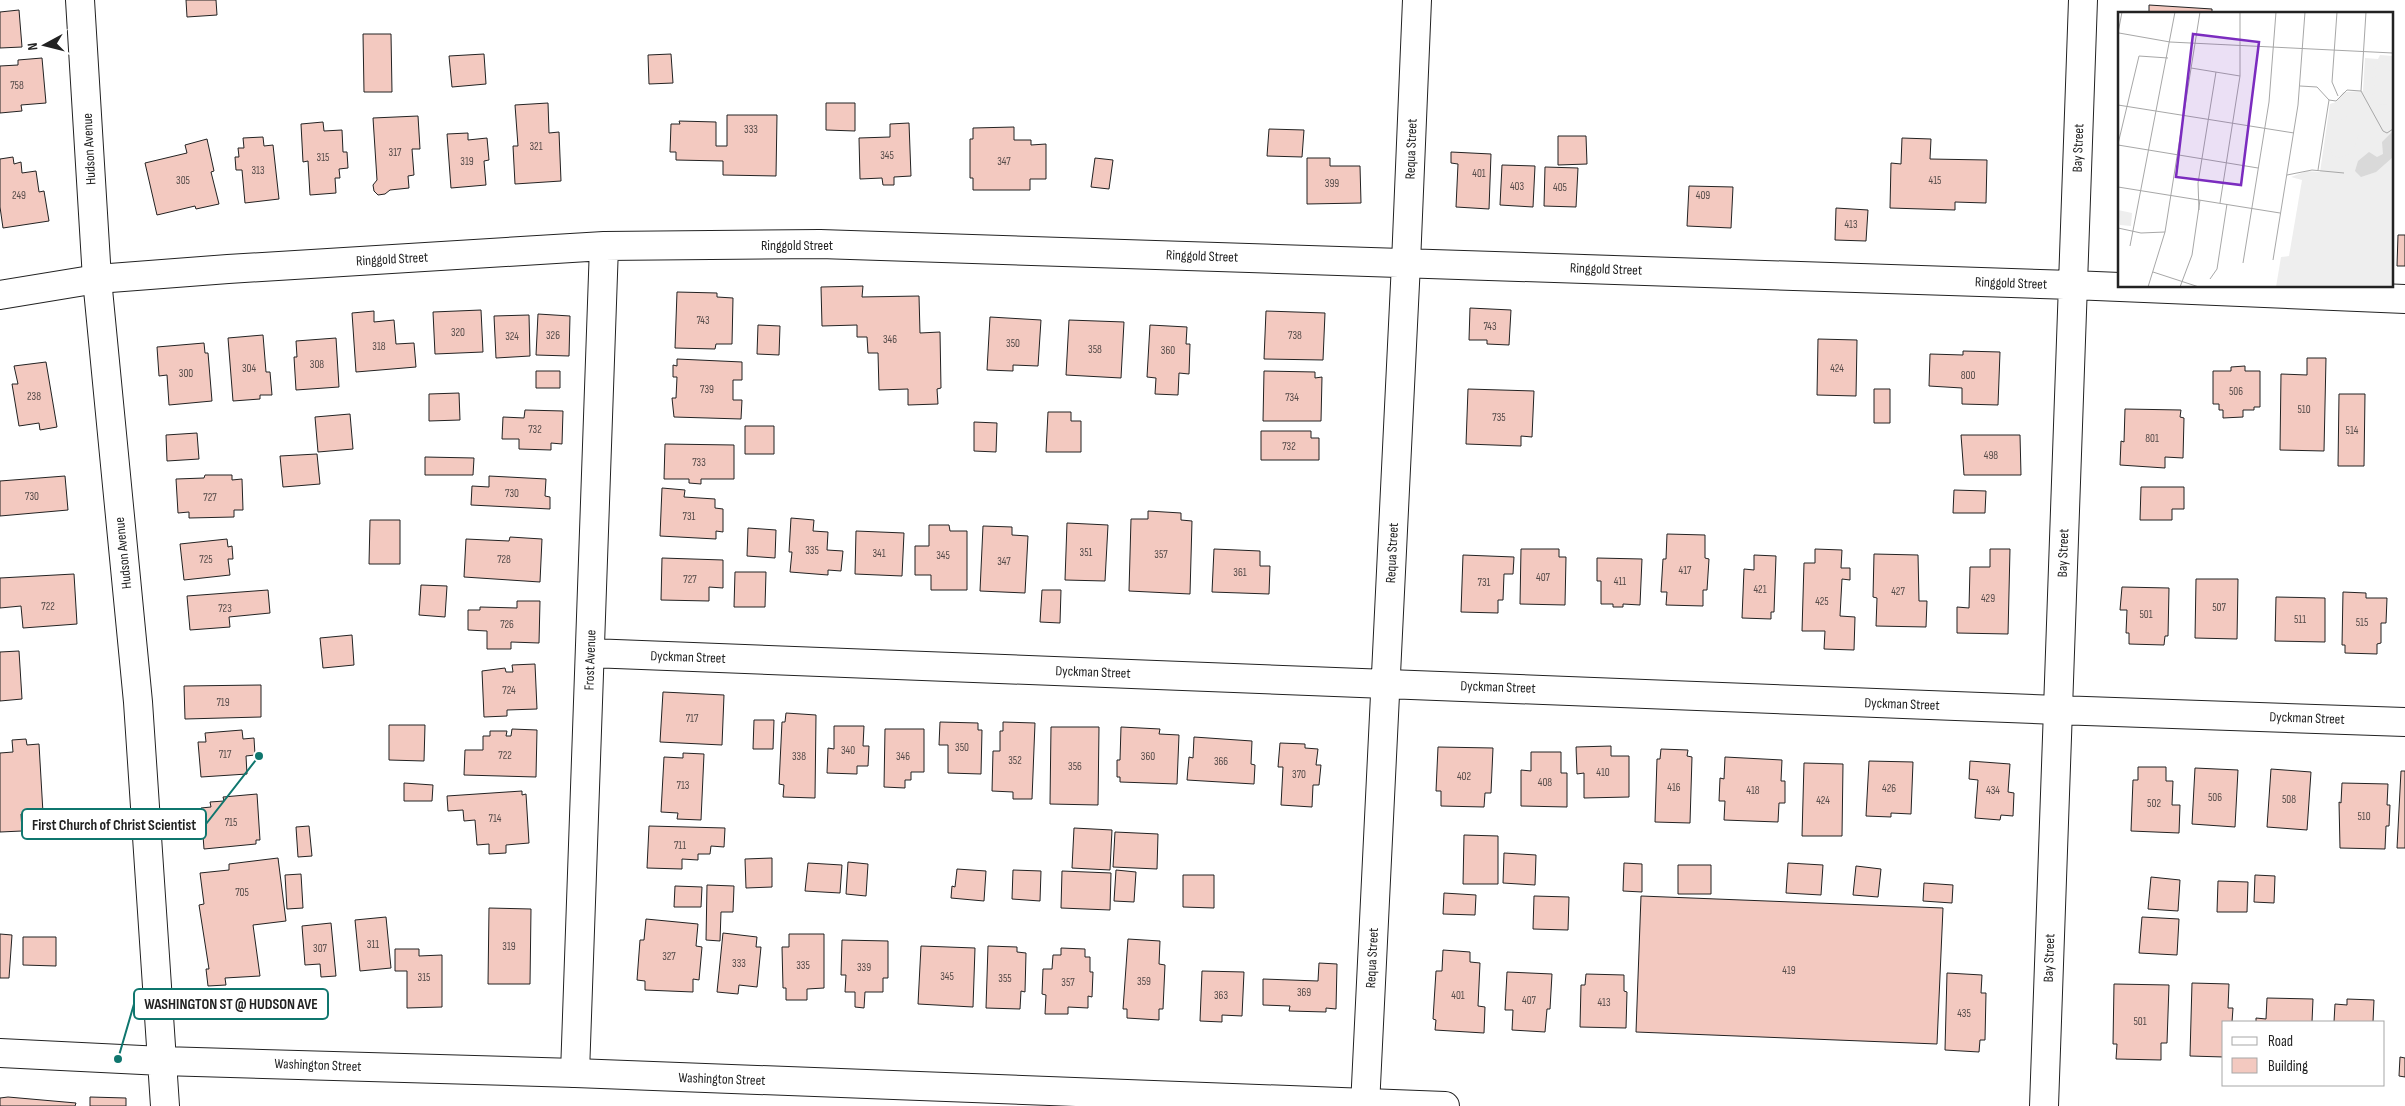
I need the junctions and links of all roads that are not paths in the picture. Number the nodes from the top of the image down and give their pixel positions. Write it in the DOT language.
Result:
graph roads {
  1 [pos="80,0"];
  2 [pos="1417,0"];
  3 [pos="2083,0"];
  4 [pos="604,246"];
  5 [pos="1406,263"];
  6 [pos="97,279"];
  7 [pos="2072,285"];
  8 [pos="2118,287"];
  9 [pos="2143,288"];
  10 [pos="0,295"];
  11 [pos="2405,299"];
  12 [pos="590,653"];
  13 [pos="1385,683"];
  14 [pos="2057,710"];
  15 [pos="2405,722"];
  16 [pos="0,1053"];
  17 [pos="162,1061"];
  18 [pos="575,1073"];
  19 [pos="1365,1105"];
  20 [pos="165,1106"];
  21 [pos="1445,1106"];
  22 [pos="2044,1106"];
  1 -- 6 [label="street, Hudson Avenue"];
  2 -- 5 [label="street, Requa Street"];
  3 -- 7 [label="street, Bay Street"];
  4 -- 5 [label="street, Ringgold Street"];
  4 -- 6 [label="street, Ringgold Street"];
  4 -- 12 [label="street, Frost Avenue"];
  5 -- 7 [label="street, Ringgold Street"];
  5 -- 13 [label="street, Requa Street"];
  6 -- 10 [label="street, Ringgold Street"];
  6 -- 17 [label="street, Hudson Avenue"];
  7 -- 8 [label="street, Ringgold Street"];
  7 -- 14 [label="street, Bay Street"];
  9 -- 11 [label="street, Ringgold Street"];
  12 -- 13 [label="street, Dyckman Street"];
  12 -- 18 [label="street, Frost Avenue"];
  13 -- 14 [label="street, Dyckman Street"];
  13 -- 19 [label="street, Requa Street"];
  14 -- 15 [label="street, Dyckman Street"];
  14 -- 22 [label="street, Bay Street"];
  16 -- 17 [label="street, Washington Street"];
  17 -- 18 [label="street, Washington Street"];
  17 -- 20 [label="street, Hudson Avenue"];
  18 -- 19 [label="street, Washington Street"];
  19 -- 21 [label="street, Washington Street"];
}
